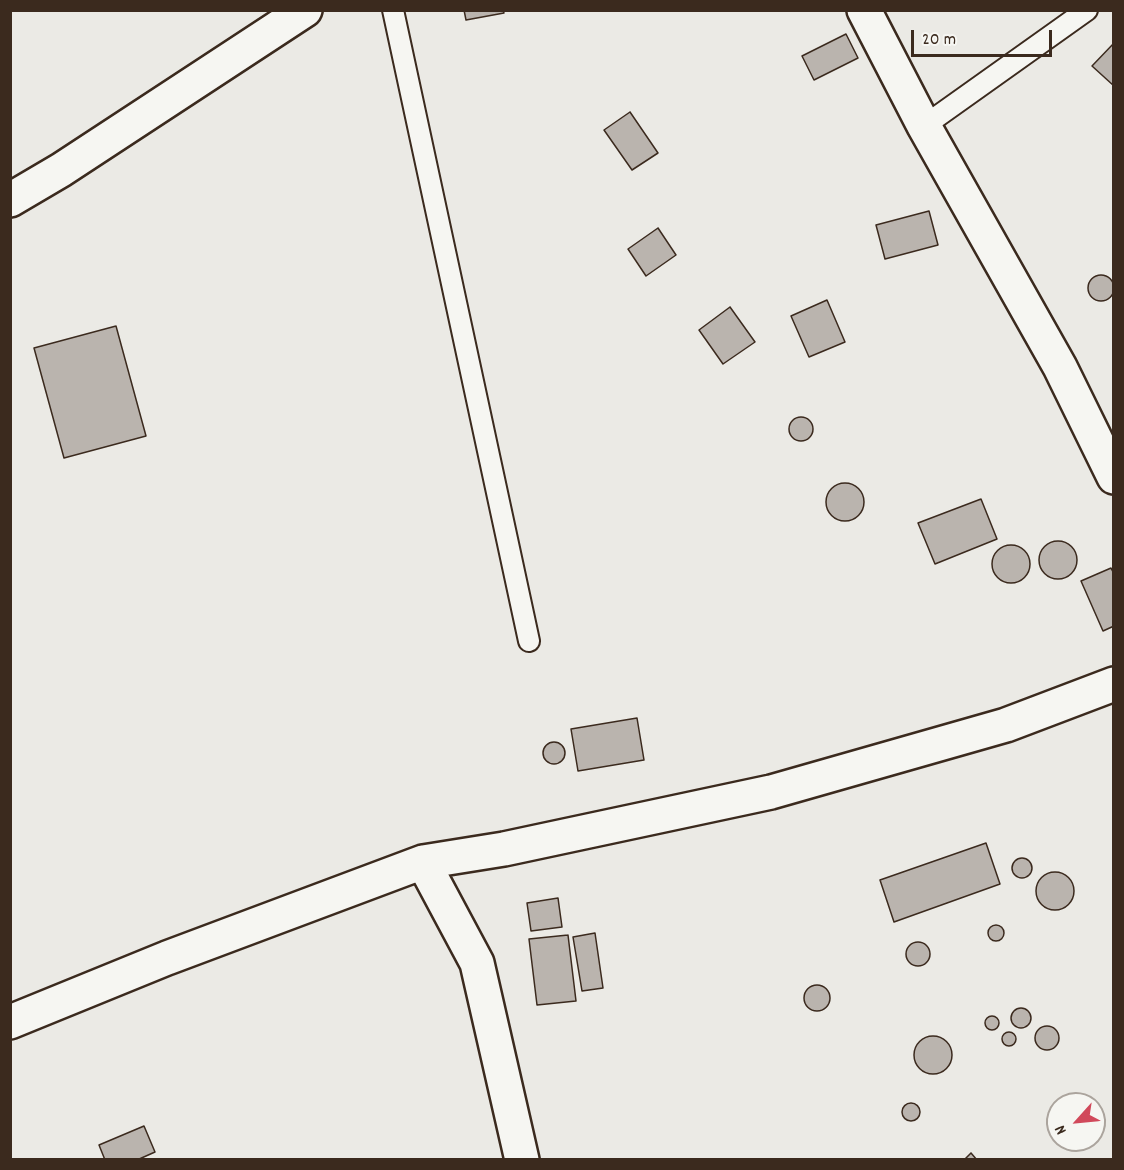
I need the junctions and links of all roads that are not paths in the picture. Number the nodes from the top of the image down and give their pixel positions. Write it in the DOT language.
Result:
graph roads {
  1 [pos="305,10"];
  2 [pos="393,10"];
  3 [pos="864,10"];
  4 [pos="1087,10"];
  5 [pos="924,126"];
  6 [pos="10,200"];
  7 [pos="1113,477"];
  8 [pos="529,641"];
  9 [pos="1113,684"];
  10 [pos="423,862"];
  11 [pos="10,1022"];
  12 [pos="522,1160"];
  1 -- 6 [label="street"];
  2 -- 8 [label="lane"];
  3 -- 5 [label="street"];
  4 -- 5 [label="lane"];
  5 -- 7 [label="street"];
  9 -- 10 [label="street"];
  10 -- 11 [label="street"];
  10 -- 12 [label="street"];
}
